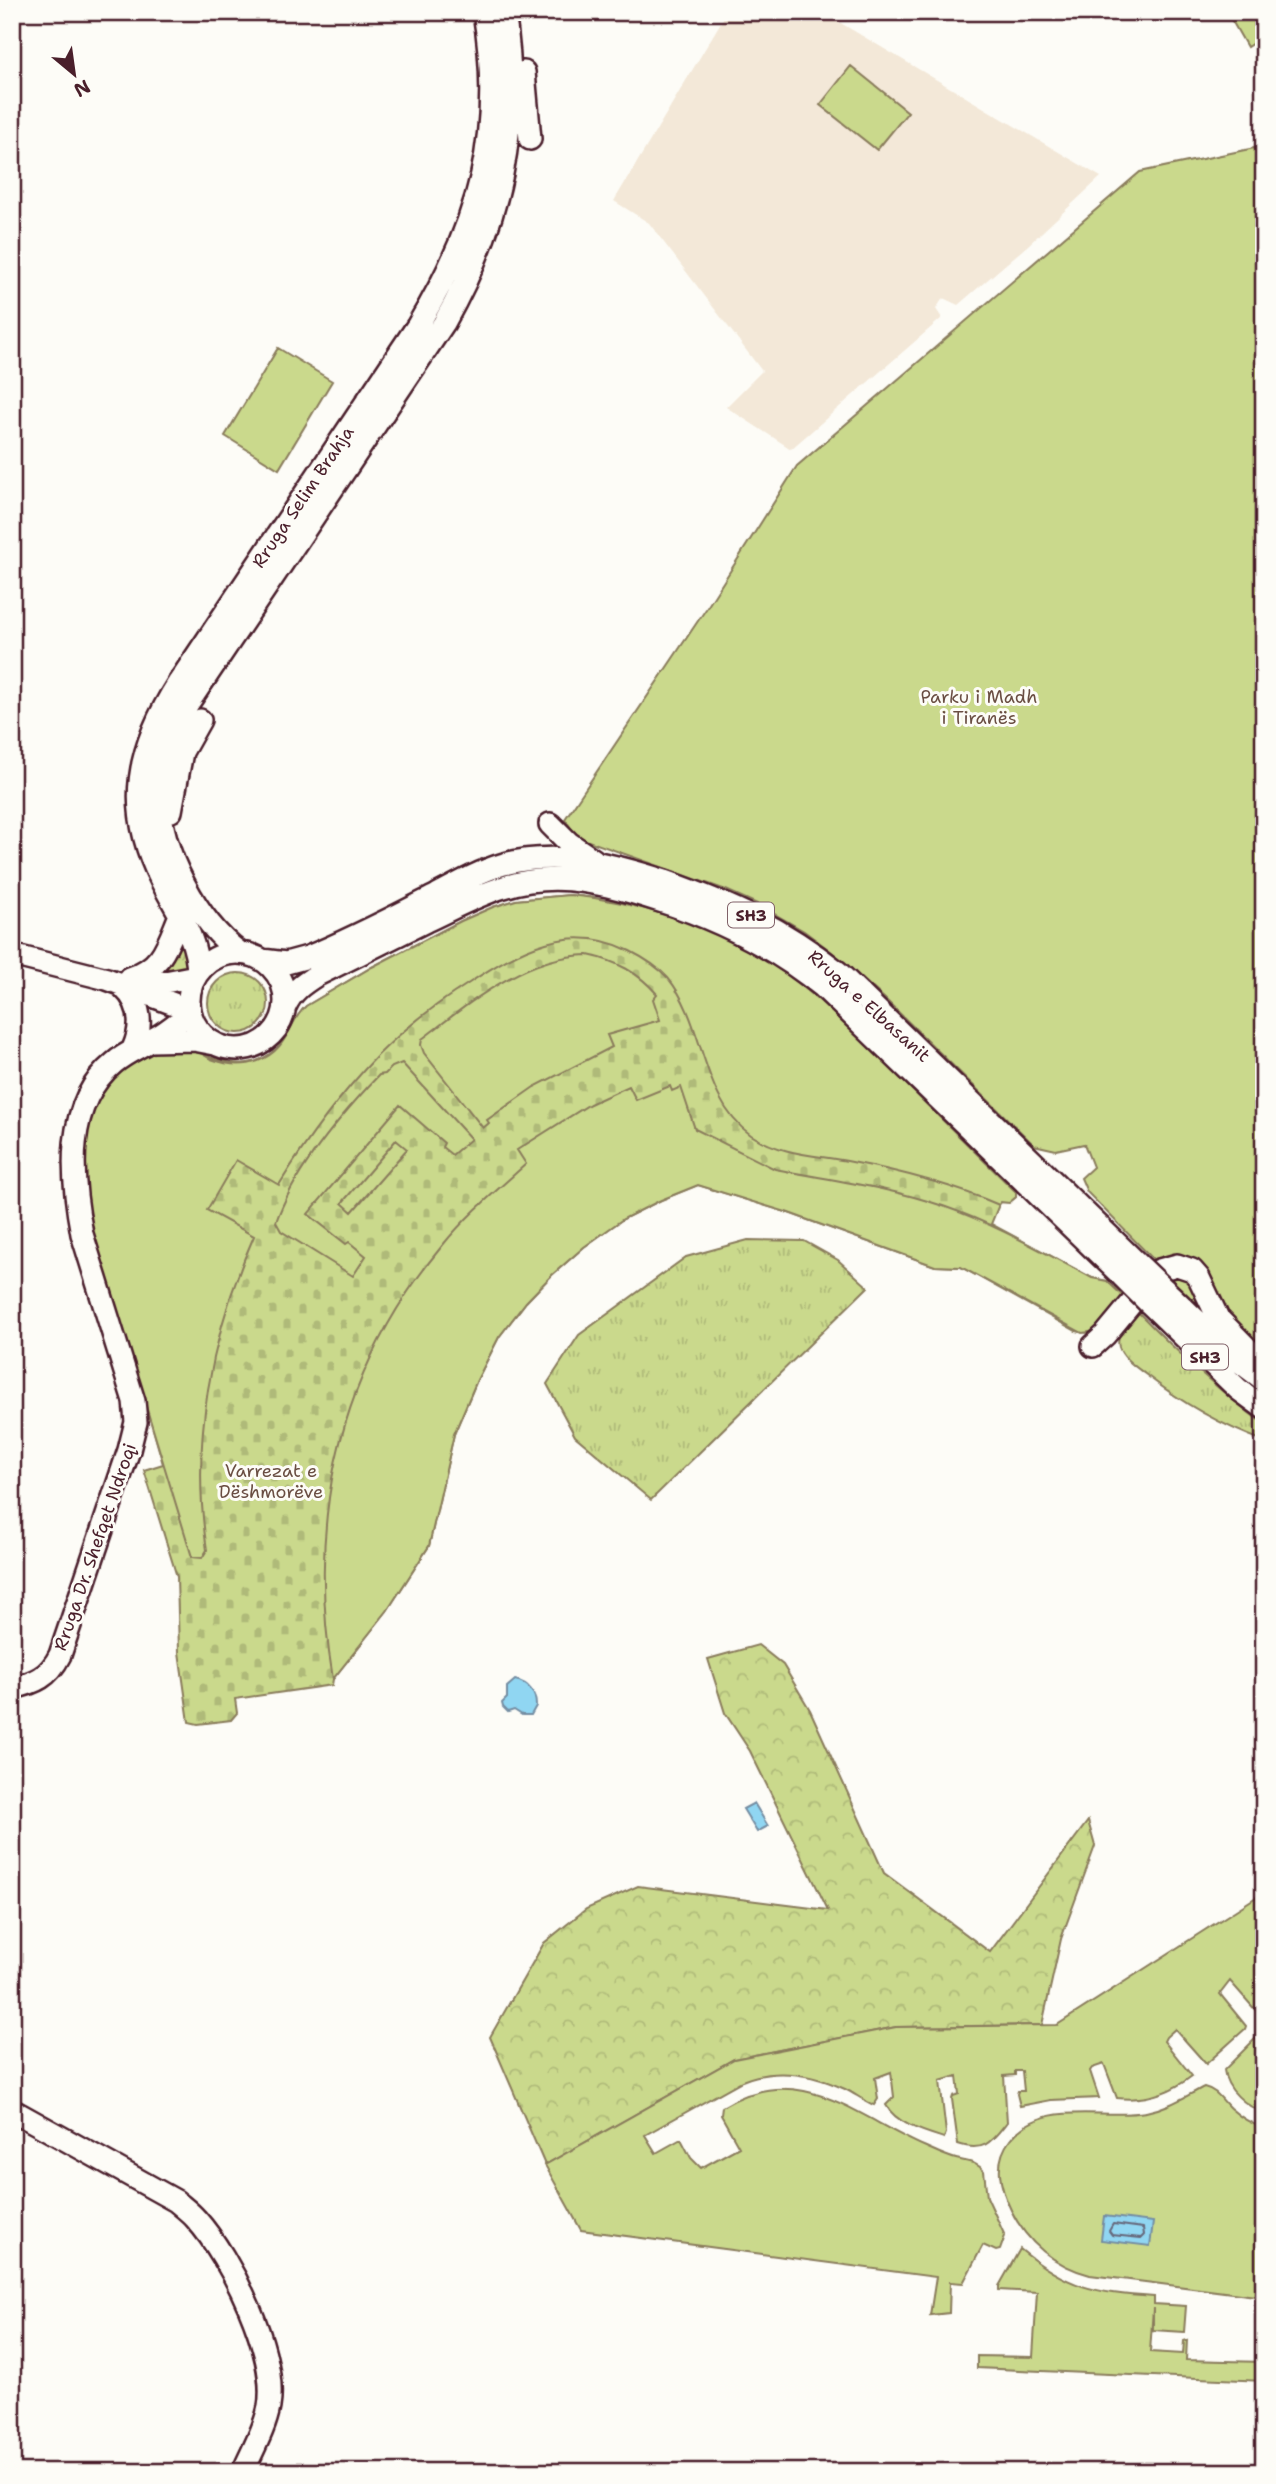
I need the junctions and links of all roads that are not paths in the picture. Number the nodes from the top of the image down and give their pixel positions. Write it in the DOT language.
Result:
graph roads {
  1 [pos="497,14"];
  2 [pos="530,139"];
  3 [pos="200,720"];
  4 [pos="550,824"];
  5 [pos="166,837"];
  6 [pos="596,862"];
  7 [pos="180,915"];
  8 [pos="240,953"];
  9 [pos="12,955"];
  10 [pos="262,960"];
  11 [pos="197,975"];
  12 [pos="119,981"];
  13 [pos="285,1007"];
  14 [pos="190,1012"];
  15 [pos="215,1044"];
  16 [pos="142,1045"];
  17 [pos="1130,1269"];
  18 [pos="1157,1296"];
  19 [pos="1093,1346"];
  20 [pos="1264,1365"];
  21 [pos="1264,1380"];
  22 [pos="1264,1408"];
  23 [pos="12,1688"];
  24 [pos="12,2110"];
  25 [pos="243,2472"];
  1 -- 2 [label="main road"];
  1 -- 5 [label="main road, Rruga Selim Brahja"];
  1 -- 7 [label="main road, Rruga Selim Brahja"];
  3 -- 5 [label="main road"];
  4 -- 6 [label="main road"];
  5 -- 8 [label="main road, Rruga Selim Brahja"];
  6 -- 10 [label="main road, Rruga e Elbasanit / SH3"];
  6 -- 17 [label="main road, Rruga e Elbasanit / SH3"];
  7 -- 11 [label="main road, Rruga Selim Brahja"];
  7 -- 12 [label="main road"];
  8 -- 10 [label="main road, SH3"];
  8 -- 11 [label="main road"];
  9 -- 12 [label="main road"];
  10 -- 13 [label="main road"];
  11 -- 12 [label="main road"];
  11 -- 14 [label="main road"];
  12 -- 14 [label="main road"];
  12 -- 16 [label="main road"];
  13 -- 15 [label="main road, SH3"];
  13 -- 17 [label="main road, Rruga e Elbasanit / SH3"];
  14 -- 15 [label="main road"];
  14 -- 16 [label="main road, Rruga Dr. Shefqet Ndroqi"];
  15 -- 16 [label="main road"];
  16 -- 23 [label="main road, Rruga Dr. Shefqet Ndroqi"];
  17 -- 18 [label="main road, Rruga e Elbasanit / SH3, bridge"];
  18 -- 21 [label="main road, Rruga e Elbasanit / SH3"];
  18 -- 22 [label="main road, Rruga e Elbasanit / SH3"];
  19 -- 20 [label="main road"];
  24 -- 25 [label="main road"];
}
